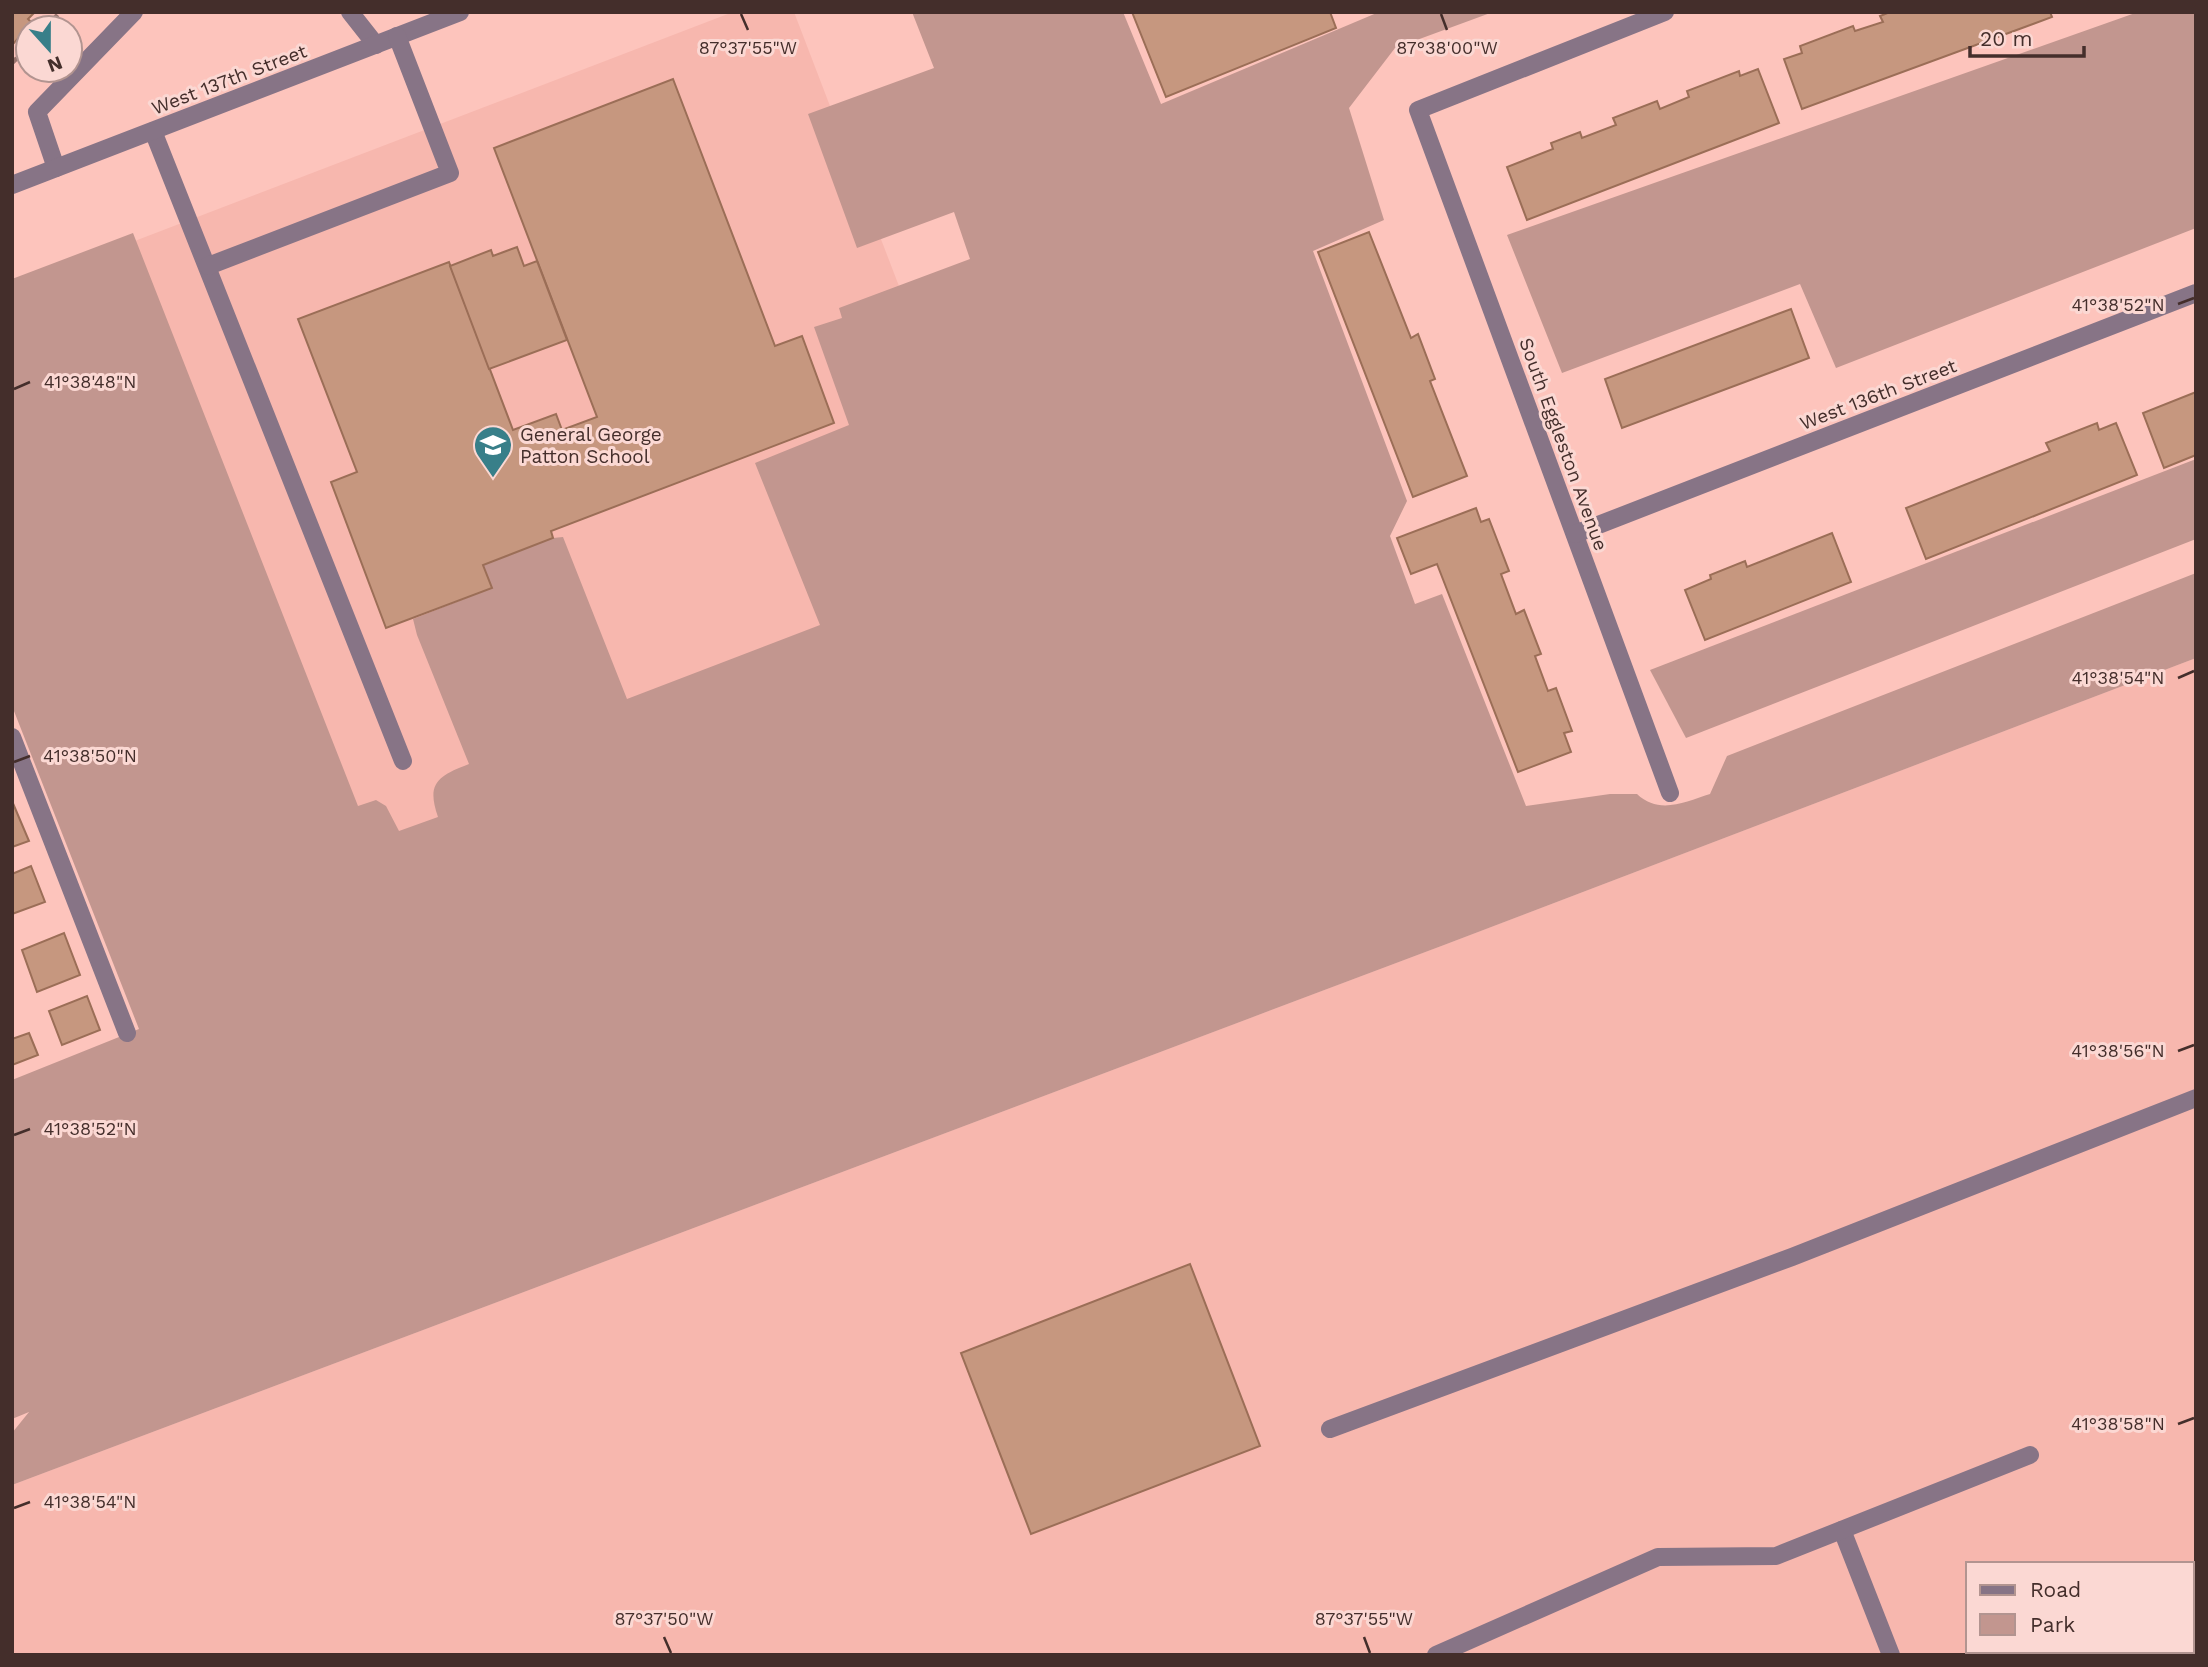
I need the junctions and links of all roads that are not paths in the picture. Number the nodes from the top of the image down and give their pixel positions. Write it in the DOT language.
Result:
graph roads {
  1 [pos="134,12"];
  2 [pos="349,12"];
  3 [pos="460,12"];
  4 [pos="1665,12"];
  5 [pos="397,36"];
  6 [pos="376,45"];
  7 [pos="153,131"];
  8 [pos="57,168"];
  9 [pos="12,185"];
  10 [pos="208,266"];
  11 [pos="2196,293"];
  12 [pos="1574,534"];
  13 [pos="12,737"];
  14 [pos="403,761"];
  15 [pos="1670,793"];
  16 [pos="127,1033"];
  17 [pos="2196,1098"];
  18 [pos="1330,1429"];
  19 [pos="2030,1455"];
  20 [pos="1842,1530"];
  21 [pos="1436,1655"];
  22 [pos="1891,1655"];
  1 -- 8 [label="street"];
  2 -- 6 [label="street"];
  3 -- 5 [label="street, West 137th Street"];
  4 -- 12 [label="street, South Eggleston Avenue"];
  5 -- 6 [label="street, West 137th Street"];
  5 -- 10 [label="street"];
  6 -- 7 [label="street, West 137th Street"];
  7 -- 8 [label="street, West 137th Street"];
  7 -- 10 [label="street"];
  8 -- 9 [label="street, West 137th Street"];
  10 -- 14 [label="street"];
  11 -- 12 [label="street, West 136th Street"];
  12 -- 15 [label="street, South Eggleston Avenue"];
  13 -- 16 [label="street"];
  17 -- 18 [label="street"];
  19 -- 20 [label="street"];
  20 -- 21 [label="street"];
  20 -- 22 [label="street"];
}
